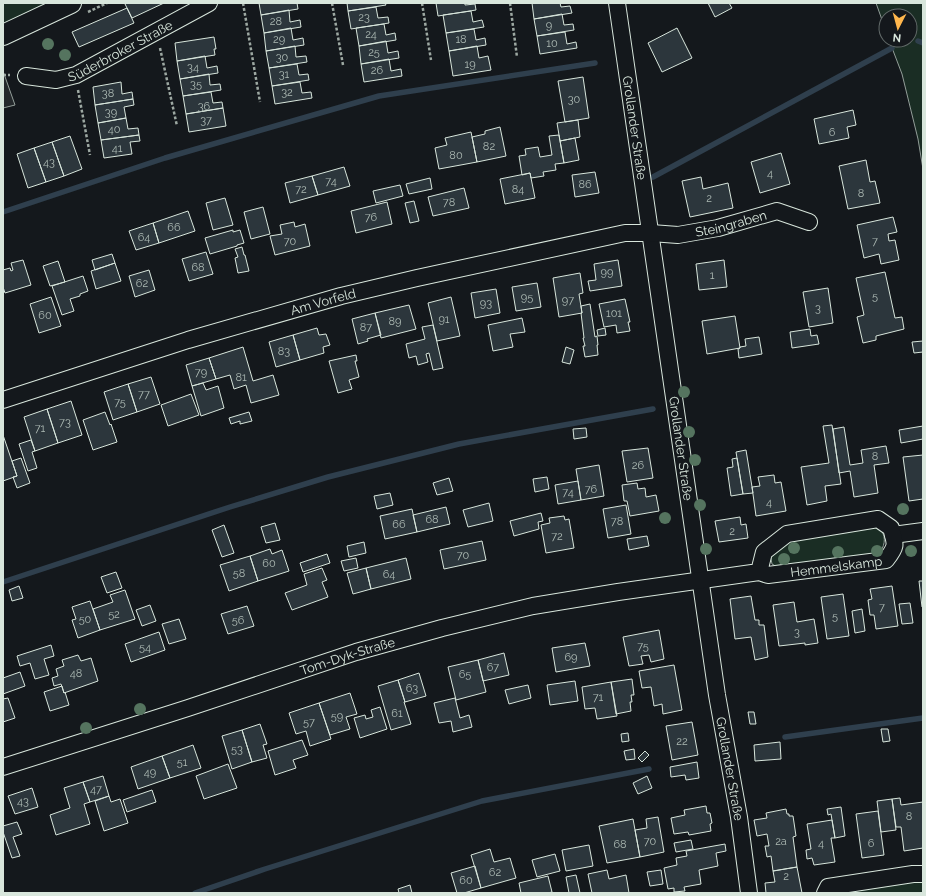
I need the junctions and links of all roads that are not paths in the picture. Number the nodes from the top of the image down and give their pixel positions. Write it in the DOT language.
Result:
graph roads {
  1 [pos="71,3"];
  2 [pos="209,3"];
  3 [pos="617,3"];
  4 [pos="3,35"];
  5 [pos="26,76"];
  6 [pos="809,222"];
  7 [pos="651,233"];
  8 [pos="3,400"];
  9 [pos="923,531"];
  10 [pos="893,535"];
  11 [pos="759,572"];
  12 [pos="700,580"];
  13 [pos="3,767"];
  14 [pos="923,874"];
  15 [pos="749,893"];
  16 [pos="825,893"];
  1 -- 4 [label="street"];
  2 -- 5 [label="street, Süderbroker Straße"];
  3 -- 7 [label="street, Grollander Straße"];
  6 -- 7 [label="street, Steingraben"];
  7 -- 8 [label="street, Am Vorfeld"];
  7 -- 12 [label="street, Grollander Straße"];
  9 -- 10 [label="street"];
  10 -- 11 [label="street, Hemmelskamp"];
  10 -- 11 [label="street"];
  11 -- 12 [label="street, Hemmelskamp"];
  12 -- 13 [label="street, Tom-Dyk-Straße"];
  12 -- 15 [label="street, Grollander Straße"];
  14 -- 16 [label="street"];
}
